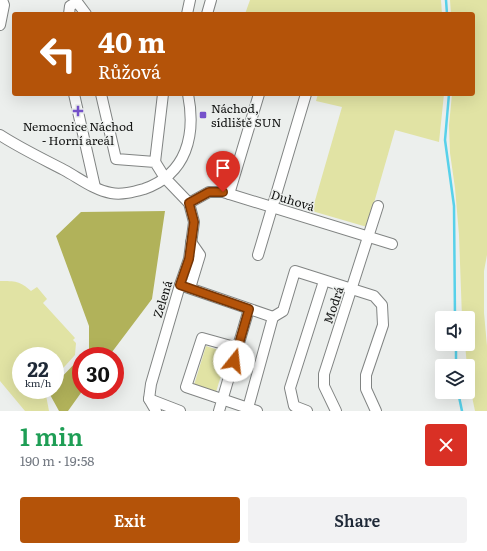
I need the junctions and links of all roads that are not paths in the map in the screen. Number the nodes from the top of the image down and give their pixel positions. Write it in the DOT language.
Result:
graph roads {
  1 [pos="2,0"];
  2 [pos="190,0"];
  3 [pos="211,0"];
  4 [pos="69,12"];
  5 [pos="84,12"];
  6 [pos="187,12"];
  7 [pos="208,12"];
  8 [pos="0,25"];
  9 [pos="74,96"];
  10 [pos="101,96"];
  11 [pos="163,96"];
  12 [pos="188,96"];
  13 [pos="258,96"];
  14 [pos="305,96"];
  15 [pos="0,135"];
  16 [pos="150,162"];
  17 [pos="165,178"];
  18 [pos="95,187"];
  19 [pos="229,194"];
  20 [pos="189,203"];
  21 [pos="378,206"];
  22 [pos="272,208"];
  23 [pos="368,237"];
  24 [pos="192,242"];
  25 [pos="392,244"];
  26 [pos="258,255"];
  27 [pos="324,281"];
  28 [pos="180,285"];
  29 [pos="190,288"];
  30 [pos="352,290"];
  31 [pos="249,309"];
  32 [pos="273,317"];
  33 [pos="238,348"];
  34 [pos="149,399"];
  35 [pos="223,399"];
  36 [pos="252,409"];
  37 [pos="294,409"];
  38 [pos="156,411"];
  39 [pos="180,411"];
  40 [pos="219,411"];
  41 [pos="307,411"];
  42 [pos="336,411"];
  43 [pos="376,411"];
  1 -- 8 [label="street"];
  2 -- 6 [label="street"];
  3 -- 7 [label="street"];
  4 -- 5 [label="street"];
  9 -- 18 [label="street"];
  10 -- 16 [label="street"];
  11 -- 16 [label="street"];
  12 -- 17 [label="street"];
  13 -- 19 [label="street"];
  14 -- 22 [label="street"];
  15 -- 18 [label="street"];
  16 -- 17 [label="street, Zelená"];
  17 -- 18 [label="street"];
  17 -- 20 [label="street, Zelená"];
  19 -- 20 [label="street, Duhová"];
  19 -- 22 [label="street, Duhová"];
  20 -- 24 [label="street, Zelená"];
  21 -- 23 [label="street, Modrá"];
  22 -- 23 [label="street, Duhová"];
  22 -- 26 [label="street"];
  23 -- 25 [label="street, Duhová"];
  23 -- 30 [label="street, Modrá"];
  24 -- 28 [label="street, Zelená"];
  24 -- 29 [label="street"];
  27 -- 30 [label="street"];
  27 -- 32 [label="street"];
  27 -- 37 [label="street"];
  28 -- 29 [label="street"];
  28 -- 34 [label="street, Zelená"];
  29 -- 31 [label="street"];
  30 -- 42 [label="street, Modrá"];
  30 -- 43 [label="street"];
  31 -- 32 [label="street"];
  31 -- 33 [label="street"];
  32 -- 36 [label="street"];
  33 -- 35 [label="street"];
  33 -- 35 [label="street"];
  34 -- 38 [label="street"];
  34 -- 39 [label="street"];
  35 -- 36 [label="street"];
  35 -- 40 [label="street"];
  37 -- 41 [label="street"];
}
